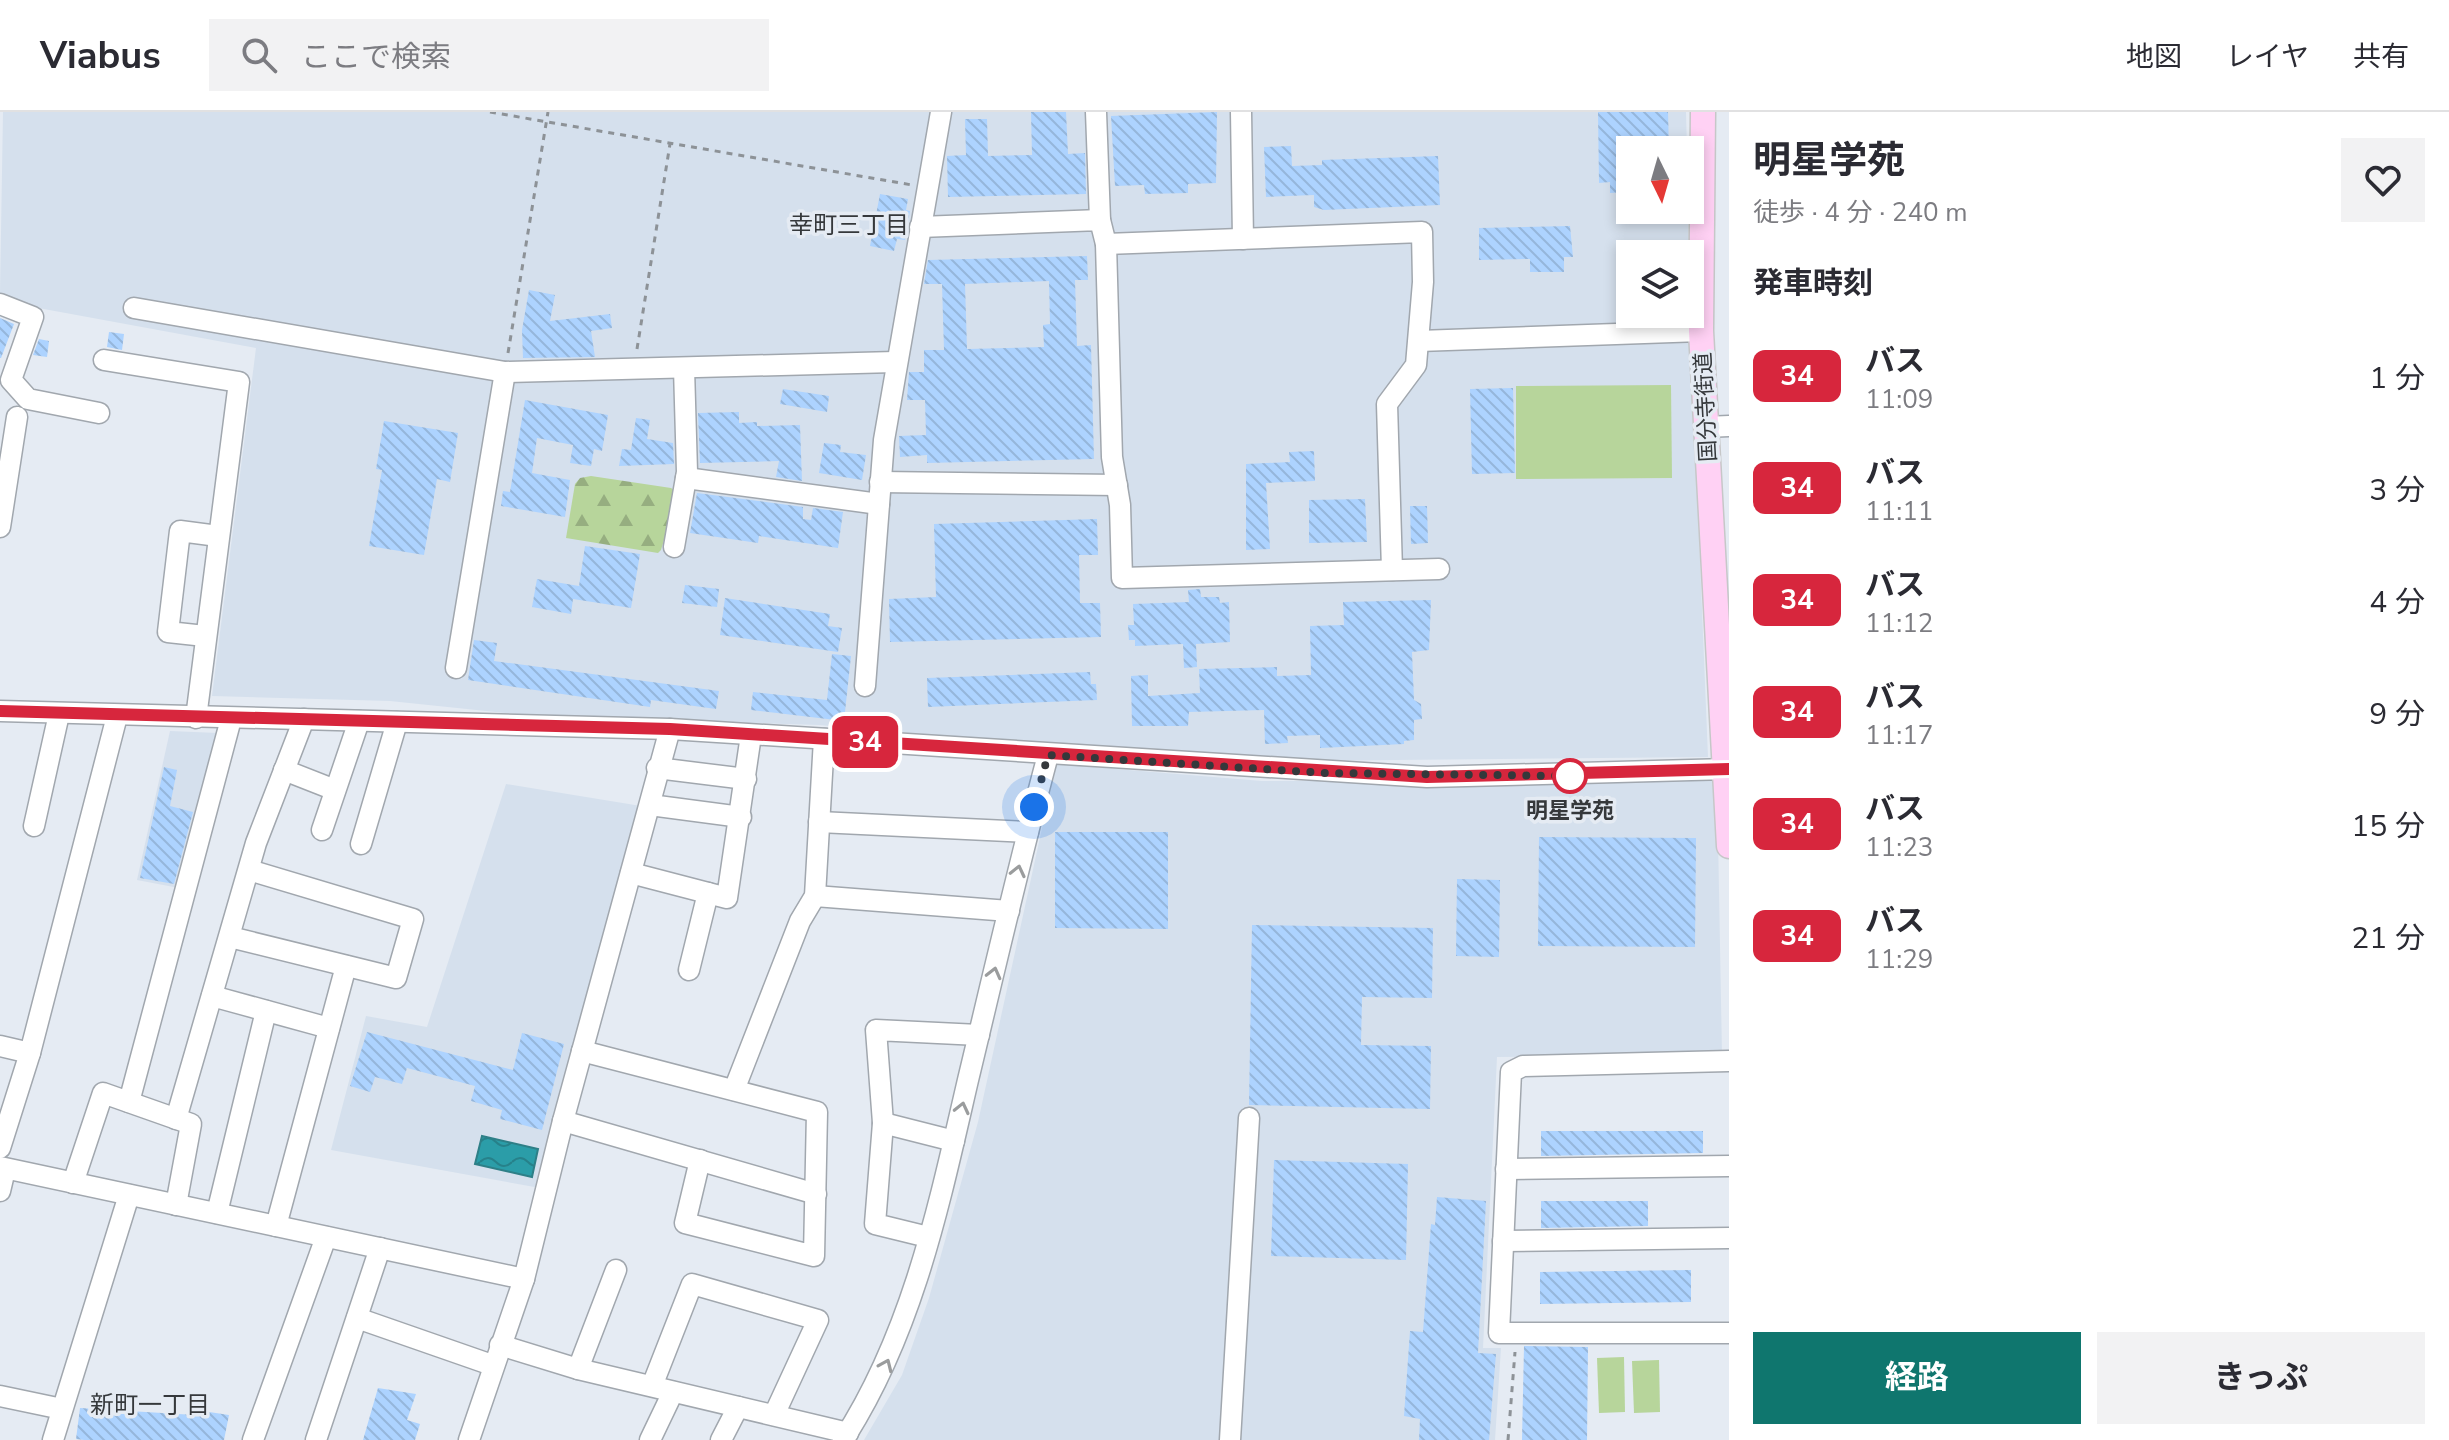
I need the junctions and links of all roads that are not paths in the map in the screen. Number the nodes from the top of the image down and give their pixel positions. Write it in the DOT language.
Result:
graph roads {
  1 [pos="941,112"];
  2 [pos="1096,112"];
  3 [pos="1241,112"];
  4 [pos="1703,112"];
  5 [pos="1100,220"];
  6 [pos="920,227"];
  7 [pos="1243,239"];
  8 [pos="1106,244"];
  9 [pos="0,304"];
  10 [pos="134,308"];
  11 [pos="1701,331"];
  12 [pos="1419,341"];
  13 [pos="104,360"];
  14 [pos="895,362"];
  15 [pos="684,368"];
  16 [pos="505,372"];
  17 [pos="99,413"];
  18 [pos="17,417"];
  19 [pos="1718,426"];
  20 [pos="686,478"];
  21 [pos="880,482"];
  22 [pos="1117,485"];
  23 [pos="1720,494"];
  24 [pos="879,504"];
  25 [pos="0,527"];
  26 [pos="218,536"];
  27 [pos="674,547"];
  28 [pos="1722,563"];
  29 [pos="1439,569"];
  30 [pos="1392,570"];
  31 [pos="1724,634"];
  32 [pos="205,636"];
  33 [pos="456,668"];
  34 [pos="865,686"];
  35 [pos="0,711"];
  36 [pos="59,714"];
  37 [pos="117,716"];
  38 [pos="1726,717"];
  39 [pos="196,718"];
  40 [pos="231,719"];
  41 [pos="304,719"];
  42 [pos="359,721"];
  43 [pos="397,722"];
  44 [pos="670,729"];
  45 [pos="751,735"];
  46 [pos="824,739"];
  47 [pos="1048,755"];
  48 [pos="657,768"];
  49 [pos="284,770"];
  50 [pos="1726,770"];
  51 [pos="746,779"];
  52 [pos="335,790"];
  53 [pos="650,805"];
  54 [pos="741,817"];
  55 [pos="819,822"];
  56 [pos="34,826"];
  57 [pos="322,830"];
  58 [pos="1028,832"];
  59 [pos="361,844"];
  60 [pos="1729,846"];
  61 [pos="249,870"];
  62 [pos="631,873"];
  63 [pos="708,893"];
  64 [pos="815,896"];
  65 [pos="1009,911"];
  66 [pos="230,937"];
  67 [pos="346,966"];
  68 [pos="689,970"];
  69 [pos="212,996"];
  70 [pos="266,1011"];
  71 [pos="329,1028"];
  72 [pos="979,1035"];
  73 [pos="0,1046"];
  74 [pos="582,1051"];
  75 [pos="30,1053"];
  76 [pos="1729,1061"];
  77 [pos="734,1090"];
  78 [pos="129,1102"];
  79 [pos="1249,1118"];
  80 [pos="176,1119"];
  81 [pos="563,1121"];
  82 [pos="883,1123"];
  83 [pos="954,1141"];
  84 [pos="0,1148"];
  85 [pos="700,1160"];
  86 [pos="1729,1166"];
  87 [pos="0,1168"];
  88 [pos="1506,1169"];
  89 [pos="73,1183"];
  90 [pos="0,1191"];
  91 [pos="816,1194"];
  92 [pos="129,1195"];
  93 [pos="176,1205"];
  94 [pos="217,1213"];
  95 [pos="276,1226"];
  96 [pos="326,1237"];
  97 [pos="928,1237"];
  98 [pos="1729,1238"];
  99 [pos="1503,1241"];
  100 [pos="380,1248"];
  101 [pos="616,1270"];
  102 [pos="524,1279"];
  103 [pos="357,1318"];
  104 [pos="1729,1333"];
  105 [pos="500,1345"];
  106 [pos="492,1365"];
  107 [pos="578,1369"];
  108 [pos="652,1386"];
  109 [pos="673,1392"];
  110 [pos="0,1396"];
  111 [pos="738,1407"];
  112 [pos="62,1409"];
  113 [pos="774,1415"];
  114 [pos="846,1436"];
  115 [pos="53,1440"];
  116 [pos="253,1440"];
  117 [pos="316,1440"];
  118 [pos="469,1440"];
  119 [pos="650,1440"];
  120 [pos="721,1440"];
  121 [pos="1230,1440"];
  1 -- 6 [label="street"];
  2 -- 5 [label="street"];
  3 -- 7 [label="street"];
  4 -- 11 [label="main road, 国分寺街道"];
  5 -- 6 [label="street"];
  5 -- 8 [label="street"];
  6 -- 14 [label="street"];
  7 -- 8 [label="street"];
  7 -- 12 [label="street"];
  8 -- 22 [label="street"];
  9 -- 17 [label="street"];
  10 -- 16 [label="street"];
  11 -- 12 [label="street"];
  11 -- 19 [label="main road, 国分寺街道"];
  12 -- 30 [label="street"];
  13 -- 26 [label="street"];
  14 -- 15 [label="street"];
  14 -- 21 [label="street"];
  15 -- 16 [label="street"];
  15 -- 20 [label="street"];
  16 -- 33 [label="street"];
  18 -- 25 [label="street"];
  19 -- 23 [label="main road, 国分寺街道"];
  20 -- 24 [label="street"];
  20 -- 27 [label="street"];
  21 -- 22 [label="street"];
  21 -- 24 [label="street"];
  22 -- 30 [label="street"];
  23 -- 28 [label="main road, 国分寺街道"];
  24 -- 34 [label="street"];
  26 -- 32 [label="street"];
  26 -- 32 [label="street"];
  28 -- 31 [label="main road, 国分寺街道"];
  29 -- 30 [label="street"];
  31 -- 38 [label="main road, 国分寺街道"];
  32 -- 39 [label="street"];
  35 -- 36 [label="street"];
  36 -- 37 [label="street"];
  36 -- 56 [label="street"];
  37 -- 39 [label="street"];
  37 -- 75 [label="street"];
  38 -- 50 [label="main road, 国分寺街道"];
  39 -- 40 [label="street"];
  40 -- 41 [label="street"];
  40 -- 78 [label="street"];
  41 -- 42 [label="street"];
  41 -- 49 [label="street"];
  42 -- 43 [label="street"];
  42 -- 52 [label="street"];
  43 -- 44 [label="street"];
  43 -- 59 [label="street"];
  44 -- 45 [label="street"];
  44 -- 48 [label="street"];
  45 -- 46 [label="street"];
  45 -- 51 [label="street"];
  46 -- 47 [label="street"];
  46 -- 55 [label="street"];
  47 -- 50 [label="street"];
  47 -- 58 [label="street"];
  48 -- 51 [label="street"];
  48 -- 53 [label="street"];
  49 -- 52 [label="street"];
  49 -- 61 [label="street"];
  50 -- 60 [label="main road, 国分寺街道"];
  51 -- 54 [label="street"];
  52 -- 57 [label="street"];
  53 -- 54 [label="street"];
  53 -- 62 [label="street"];
  54 -- 63 [label="street"];
  55 -- 58 [label="street"];
  55 -- 64 [label="street"];
  65 -- 58 [label="street, one-way"];
  61 -- 66 [label="street"];
  61 -- 67 [label="street"];
  62 -- 63 [label="street"];
  62 -- 74 [label="street"];
  63 -- 68 [label="street"];
  64 -- 65 [label="street"];
  64 -- 77 [label="street"];
  72 -- 65 [label="street, one-way"];
  66 -- 67 [label="street"];
  66 -- 69 [label="street"];
  67 -- 71 [label="street"];
  69 -- 70 [label="street"];
  69 -- 80 [label="street"];
  70 -- 71 [label="street"];
  70 -- 94 [label="street"];
  71 -- 95 [label="street"];
  72 -- 82 [label="street"];
  83 -- 72 [label="street, one-way"];
  73 -- 75 [label="street"];
  74 -- 77 [label="street"];
  74 -- 81 [label="street"];
  75 -- 84 [label="street"];
  76 -- 88 [label="street"];
  77 -- 91 [label="street"];
  78 -- 80 [label="street"];
  78 -- 89 [label="street"];
  79 -- 121 [label="street"];
  80 -- 93 [label="street"];
  81 -- 85 [label="street"];
  81 -- 102 [label="street"];
  82 -- 83 [label="street"];
  82 -- 97 [label="street"];
  83 -- 97 [label="street"];
  85 -- 91 [label="street"];
  85 -- 91 [label="street"];
  86 -- 88 [label="street"];
  87 -- 89 [label="street"];
  87 -- 90 [label="street"];
  88 -- 99 [label="street"];
  89 -- 92 [label="street"];
  92 -- 93 [label="street"];
  92 -- 112 [label="street"];
  93 -- 94 [label="street"];
  94 -- 95 [label="street"];
  95 -- 96 [label="street"];
  96 -- 100 [label="street"];
  96 -- 116 [label="street"];
  114 -- 97 [label="street, one-way"];
  98 -- 99 [label="street"];
  99 -- 104 [label="street"];
  100 -- 102 [label="street"];
  100 -- 103 [label="street"];
  101 -- 107 [label="street"];
  102 -- 105 [label="street"];
  103 -- 106 [label="street"];
  103 -- 117 [label="street"];
  105 -- 106 [label="street"];
  105 -- 107 [label="street"];
  106 -- 118 [label="street"];
  107 -- 108 [label="street"];
  108 -- 109 [label="street"];
  108 -- 113 [label="street"];
  109 -- 111 [label="street"];
  109 -- 119 [label="street"];
  110 -- 112 [label="street"];
  111 -- 113 [label="street"];
  111 -- 120 [label="street"];
  112 -- 115 [label="street"];
  113 -- 114 [label="street"];
}
